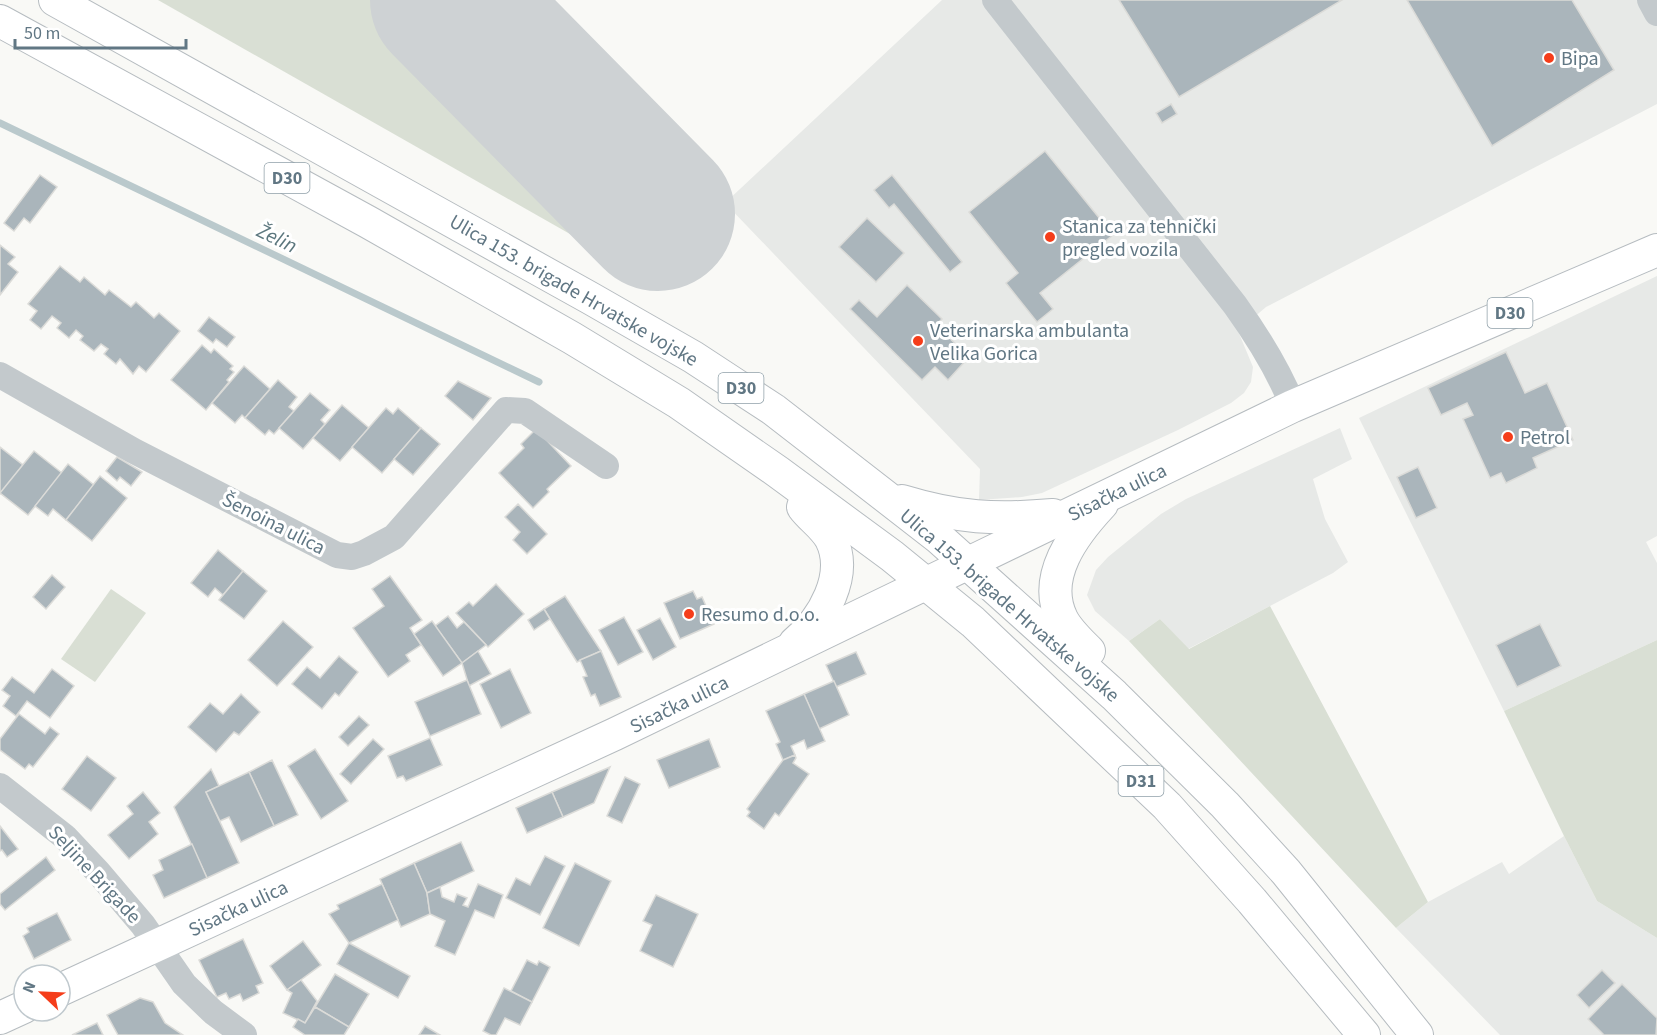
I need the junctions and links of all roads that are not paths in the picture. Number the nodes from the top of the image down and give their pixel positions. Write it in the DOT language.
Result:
graph roads {
  1 [pos="55,0"];
  2 [pos="995,0"];
  3 [pos="1650,0"];
  4 [pos="1657,13"];
  5 [pos="0,21"];
  6 [pos="1657,250"];
  7 [pos="0,375"];
  8 [pos="1293,406"];
  9 [pos="606,466"];
  10 [pos="778,472"];
  11 [pos="881,494"];
  12 [pos="1109,495"];
  13 [pos="1072,513"];
  14 [pos="968,565"];
  15 [pos="926,585"];
  16 [pos="779,656"];
  17 [pos="1114,695"];
  18 [pos="0,786"];
  19 [pos="156,945"];
  20 [pos="72,984"];
  21 [pos="244,1035"];
  22 [pos="1364,1035"];
  23 [pos="1418,1035"];
  1 -- 11 [label="main road, Ulica 153. brigade Hrvatske vojske / D30"];
  2 -- 8 [label="street"];
  3 -- 4 [label="street"];
  5 -- 10 [label="main road, Ulica 153. brigade Hrvatske vojske / D30"];
  6 -- 8 [label="main road, Sisačka ulica / D30"];
  7 -- 9 [label="street, Šenoina ulica"];
  8 -- 12 [label="main road, Sisačka ulica / D30"];
  10 -- 15 [label="main road, Ulica 153. brigade Hrvatske vojske / D30"];
  10 -- 16 [label="main road"];
  11 -- 13 [label="main road"];
  11 -- 14 [label="main road, Ulica 153. brigade Hrvatske vojske / D31"];
  12 -- 13 [label="main road, Sisačka ulica / D30"];
  12 -- 17 [label="main road"];
  13 -- 14 [label="main road, Sisačka ulica / D30"];
  14 -- 15 [label="main road, Sisačka ulica / D30"];
  14 -- 17 [label="main road, Ulica 153. brigade Hrvatske vojske / D31"];
  15 -- 16 [label="main road, Sisačka ulica"];
  15 -- 22 [label="main road, Ulica 153. brigade Hrvatske vojske / D31"];
  16 -- 19 [label="main road, Sisačka ulica"];
  17 -- 23 [label="main road, Ulica 153. brigade Hrvatske vojske / D31"];
  18 -- 19 [label="street, Seljine Brigade"];
  19 -- 20 [label="main road, Sisačka ulica"];
  19 -- 21 [label="street, Seljine Brigade"];
}
